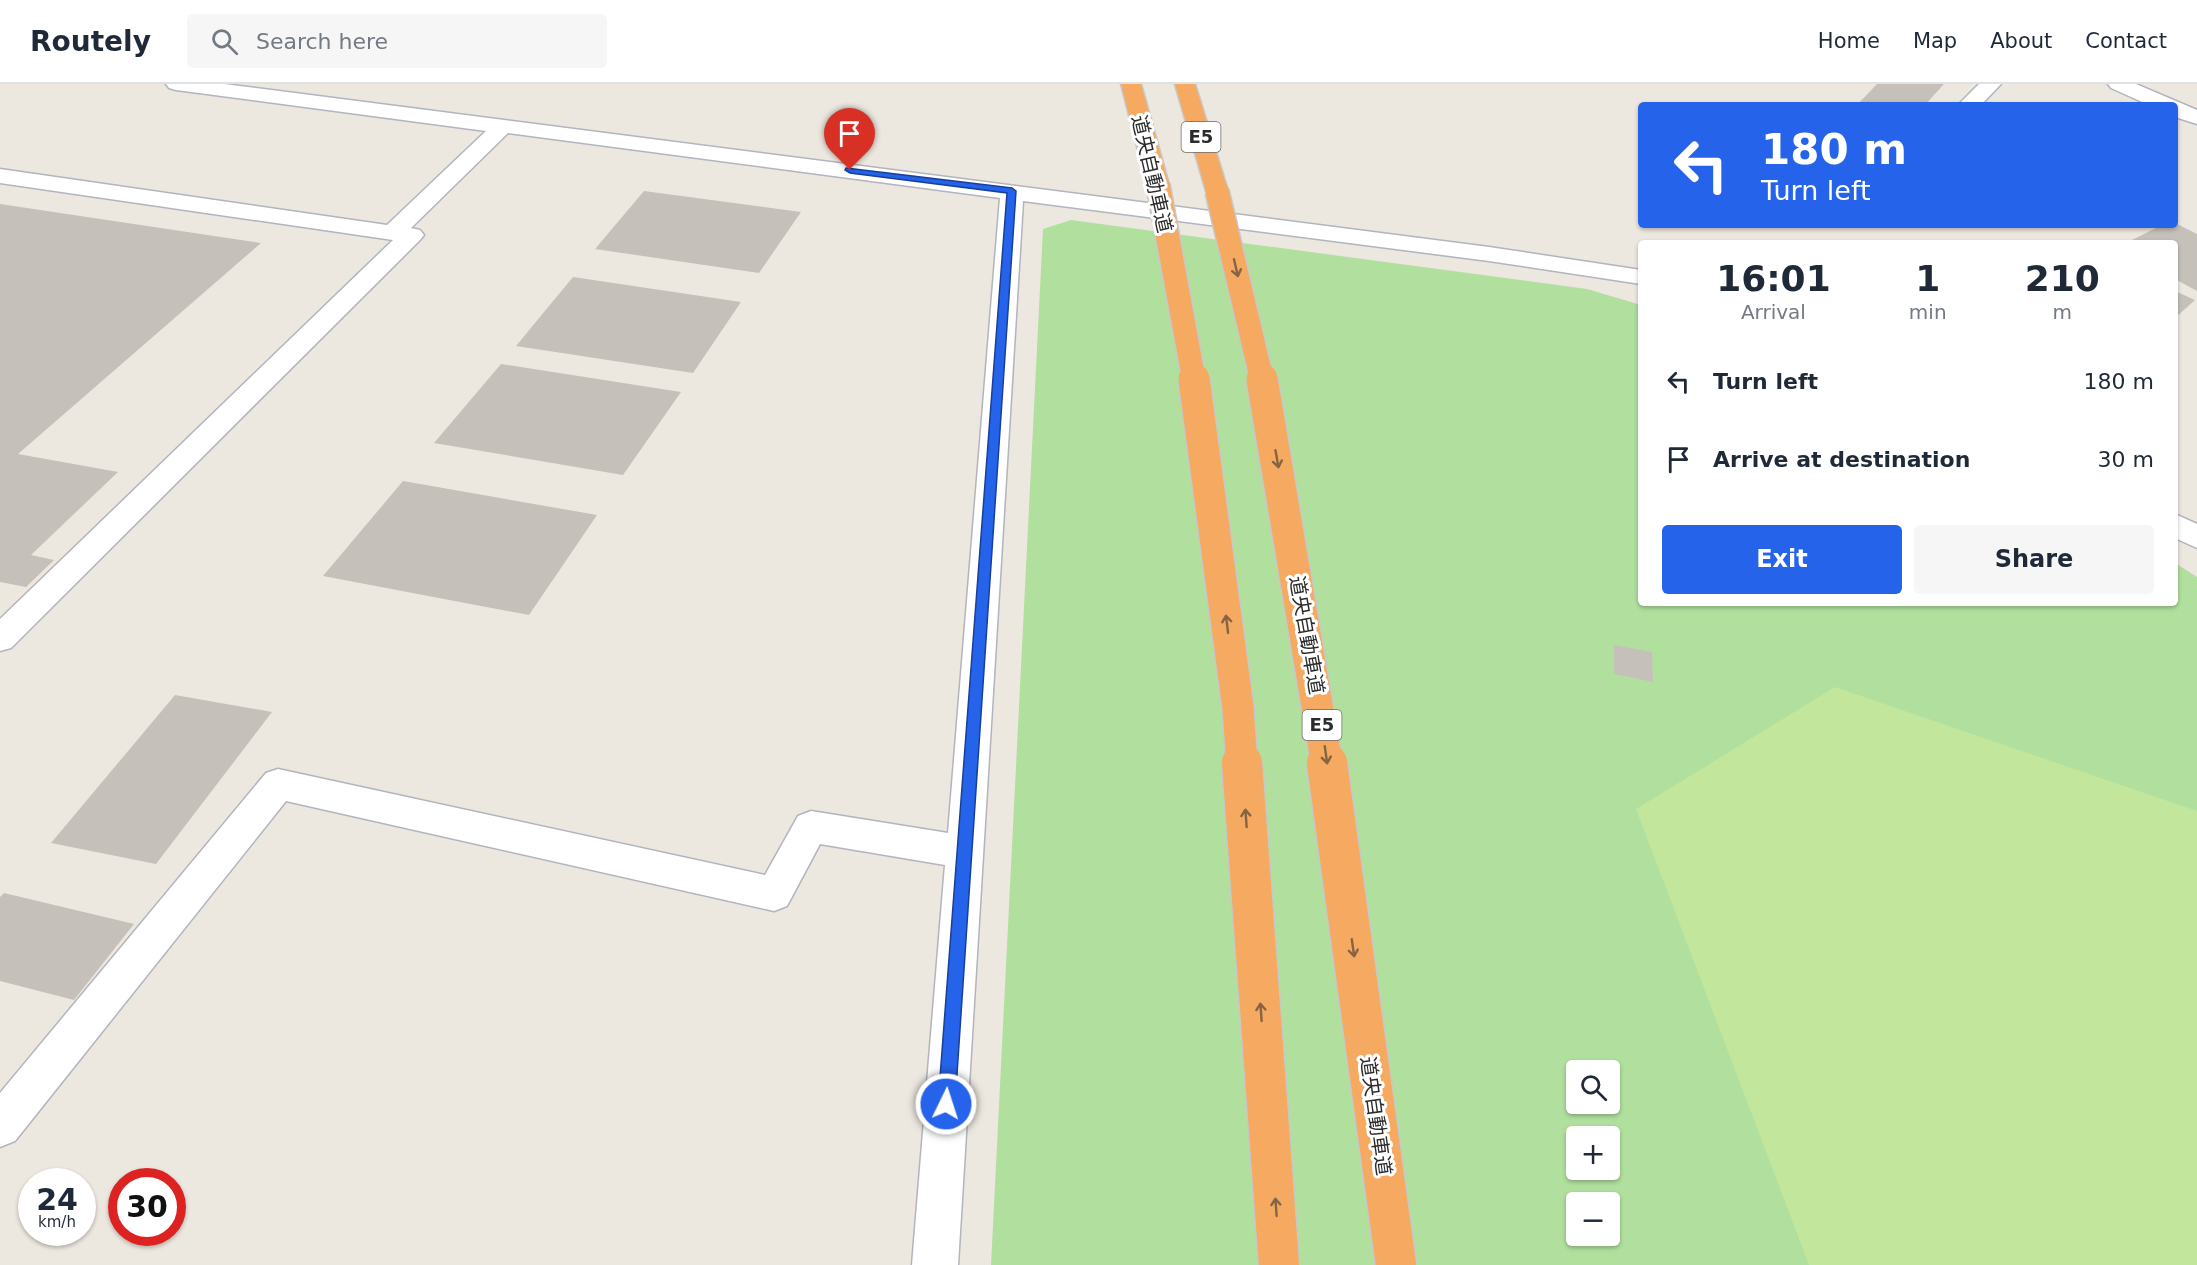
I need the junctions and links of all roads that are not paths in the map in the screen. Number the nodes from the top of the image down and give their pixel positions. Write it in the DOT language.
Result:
graph roads {
  1 [pos="176,84"];
  2 [pos="1131,84"];
  3 [pos="1185,84"];
  4 [pos="1991,84"];
  5 [pos="2118,84"];
  6 [pos="1972,102"];
  7 [pos="2160,102"];
  8 [pos="2178,110"];
  9 [pos="2197,118"];
  10 [pos="503,126"];
  11 [pos="0,176"];
  12 [pos="1012,191"];
  13 [pos="392,233"];
  14 [pos="1638,277"];
  15 [pos="2178,527"];
  16 [pos="2197,537"];
  17 [pos="0,639"];
  18 [pos="964,852"];
  19 [pos="0,1126"];
  20 [pos="935,1265"];
  21 [pos="1279,1265"];
  22 [pos="1396,1265"];
  1 -- 10 [label="street"];
  21 -- 2 [label="highway, 道央自動車道, one-way, bridge"];
  3 -- 22 [label="highway, 道央自動車道 / E5, one-way, bridge"];
  4 -- 6 [label="street"];
  5 -- 7 [label="street"];
  8 -- 9 [label="street"];
  10 -- 12 [label="street"];
  10 -- 13 [label="street"];
  11 -- 13 [label="street"];
  12 -- 14 [label="street"];
  12 -- 18 [label="street"];
  13 -- 17 [label="street"];
  15 -- 16 [label="street"];
  18 -- 19 [label="street"];
  18 -- 20 [label="street"];
}
